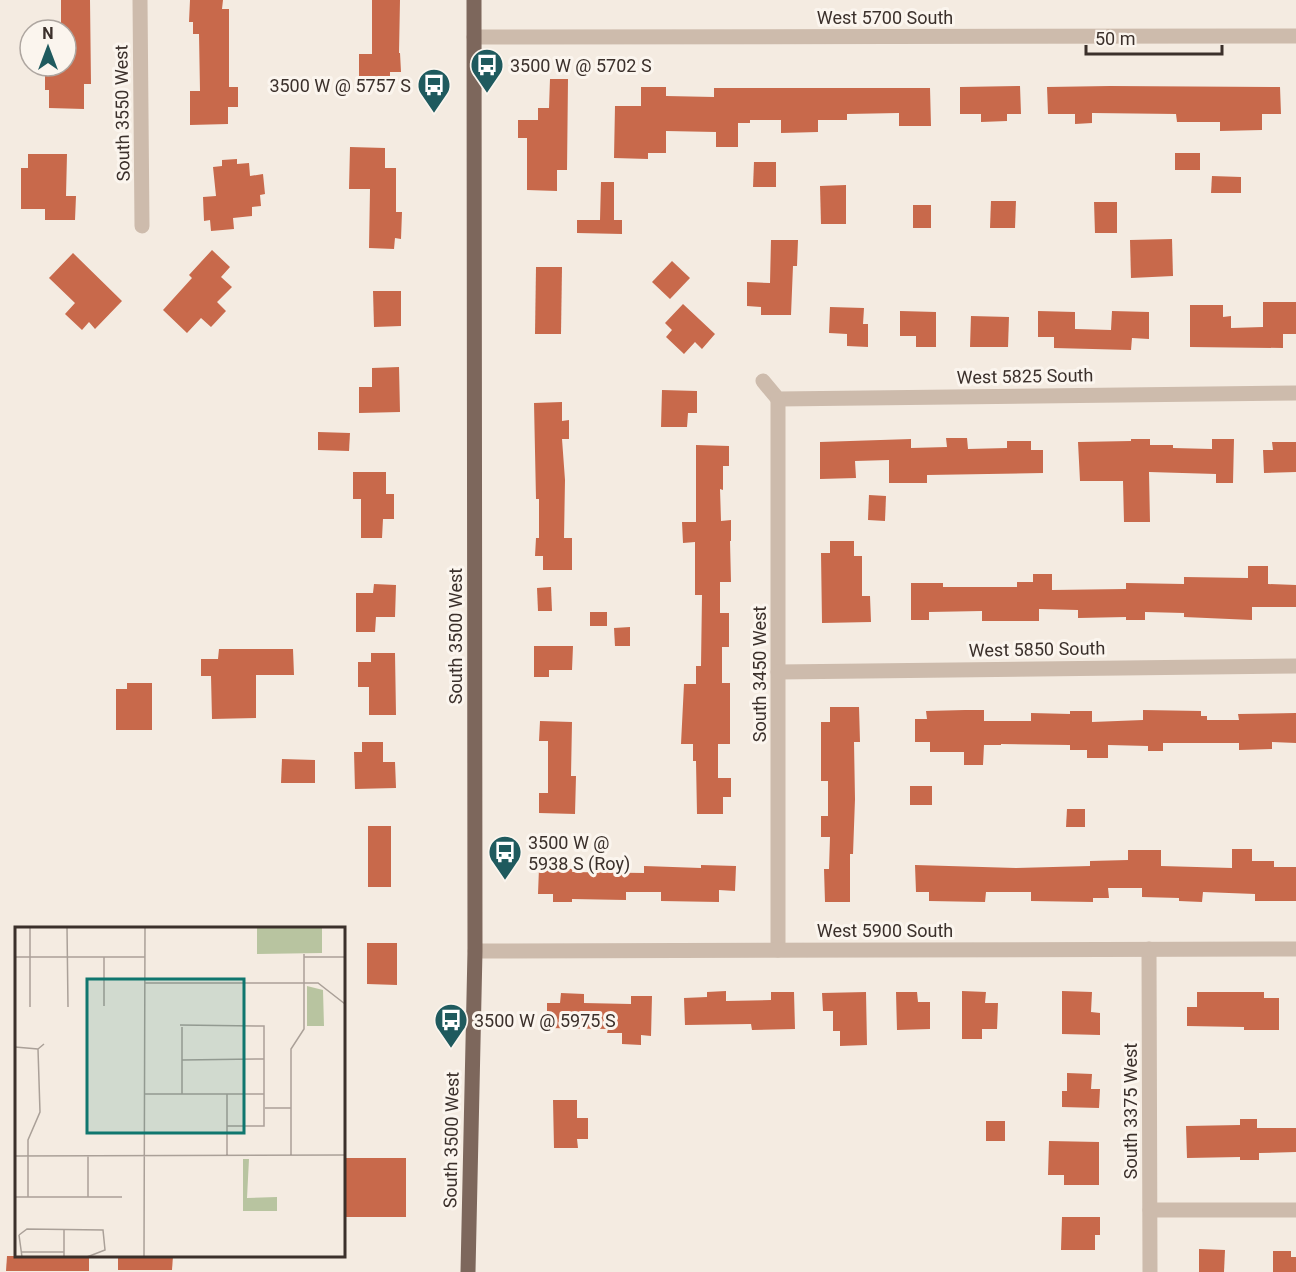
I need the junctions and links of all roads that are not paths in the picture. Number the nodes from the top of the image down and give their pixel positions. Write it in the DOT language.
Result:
graph roads {
  1 [pos="140,0"];
  2 [pos="474,0"];
  3 [pos="1296,36"];
  4 [pos="474,38"];
  5 [pos="142,226"];
  6 [pos="763,381"];
  7 [pos="1296,393"];
  8 [pos="778,399"];
  9 [pos="1296,666"];
  10 [pos="778,672"];
  11 [pos="1149,949"];
  12 [pos="1296,949"];
  13 [pos="778,950"];
  14 [pos="475,951"];
  15 [pos="1150,1210"];
  16 [pos="1296,1210"];
  17 [pos="468,1272"];
  18 [pos="1150,1272"];
  1 -- 5 [label="street, South 3550 West"];
  2 -- 4 [label="main road, South 3500 West"];
  3 -- 4 [label="street, West 5700 South"];
  4 -- 14 [label="main road, South 3500 West"];
  6 -- 8 [label="street"];
  7 -- 8 [label="street, West 5825 South"];
  8 -- 10 [label="street, South 3450 West"];
  9 -- 10 [label="street, West 5850 South"];
  10 -- 13 [label="street, South 3450 West"];
  11 -- 12 [label="street, West 5900 South"];
  11 -- 13 [label="street, West 5900 South"];
  11 -- 15 [label="street, South 3375 West"];
  13 -- 14 [label="street, West 5900 South"];
  14 -- 17 [label="main road, South 3500 West"];
  15 -- 16 [label="street"];
  15 -- 18 [label="street, South 3375 West"];
}
